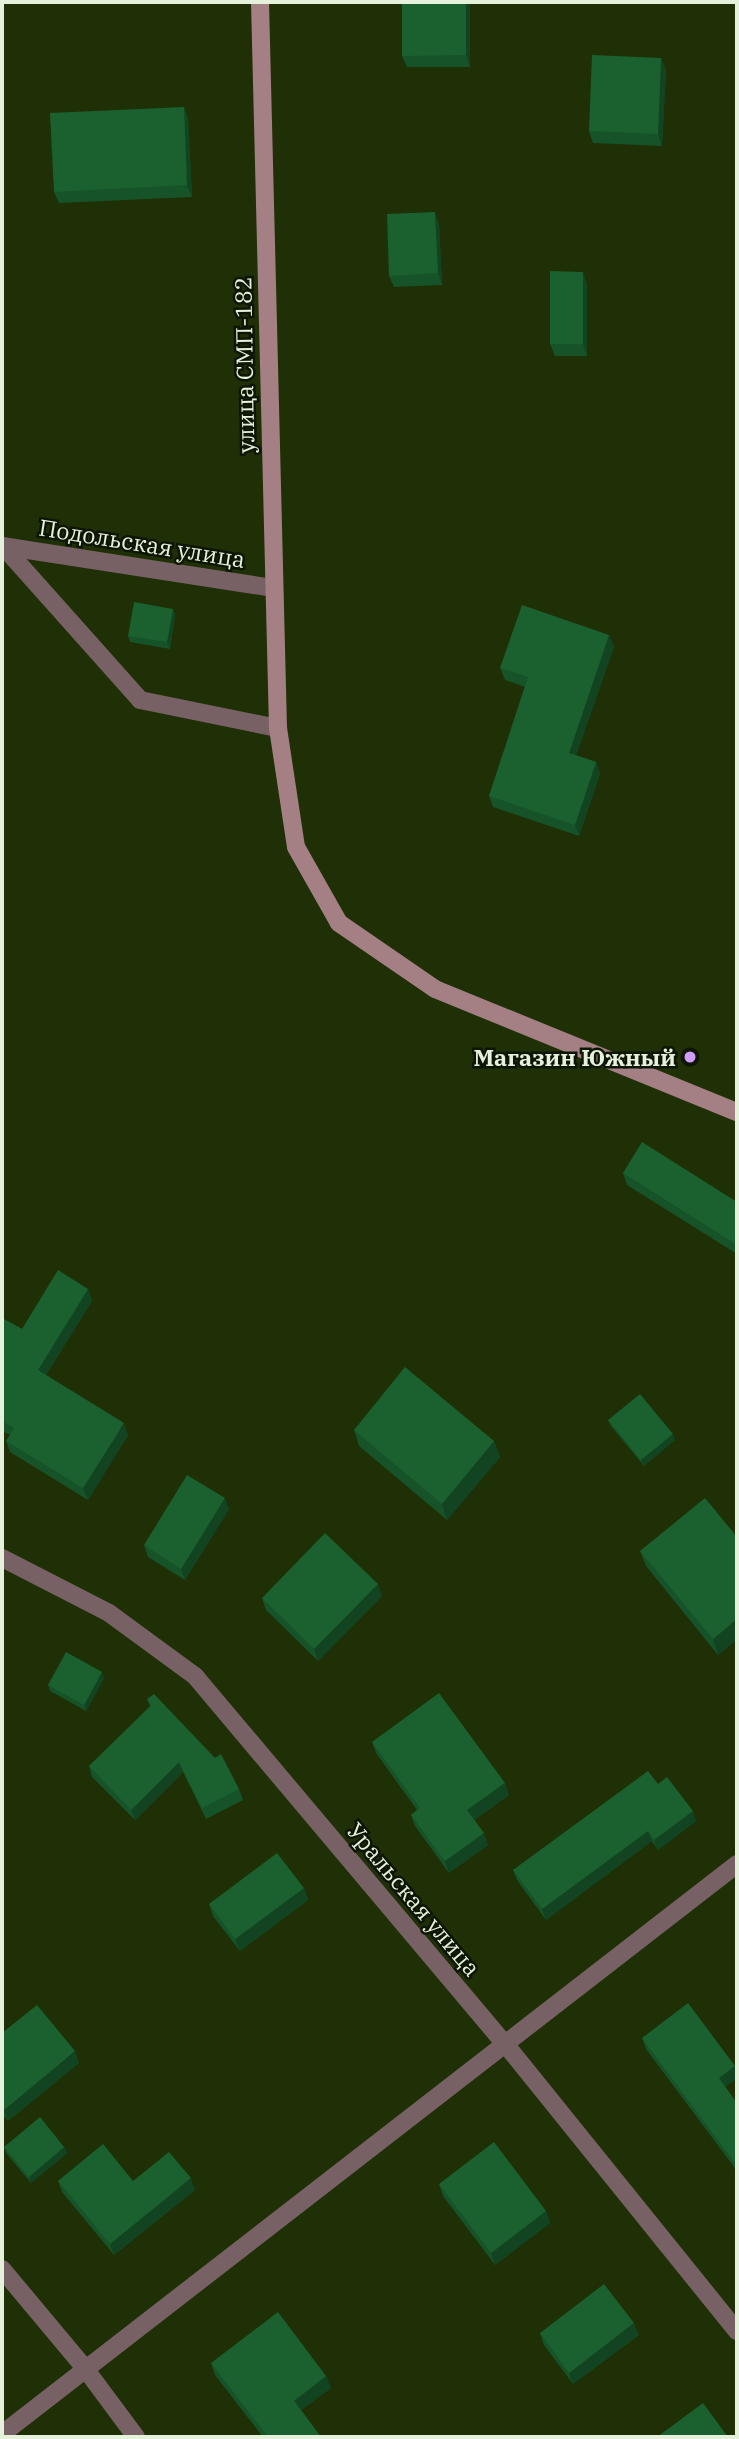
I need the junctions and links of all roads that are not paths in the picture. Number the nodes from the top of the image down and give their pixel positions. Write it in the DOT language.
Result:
graph roads {
  1 [pos="260,2"];
  2 [pos="2,546"];
  3 [pos="274,588"];
  4 [pos="278,728"];
  5 [pos="737,1112"];
  6 [pos="2,1558"];
  7 [pos="737,1864"];
  8 [pos="506,2045"];
  9 [pos="2,2269"];
  10 [pos="737,2331"];
  11 [pos="84,2367"];
  12 [pos="2,2434"];
  13 [pos="136,2437"];
  1 -- 3 [label="street, улица СМП-182"];
  2 -- 3 [label="street, Подольская улица"];
  2 -- 4 [label="street"];
  3 -- 4 [label="street, улица СМП-182"];
  4 -- 5 [label="street, улица СМП-182"];
  6 -- 8 [label="street, Уральская улица"];
  7 -- 8 [label="street"];
  8 -- 10 [label="street, Уральская улица"];
  8 -- 11 [label="street"];
  9 -- 11 [label="street"];
  11 -- 12 [label="street"];
  11 -- 13 [label="street"];
}
